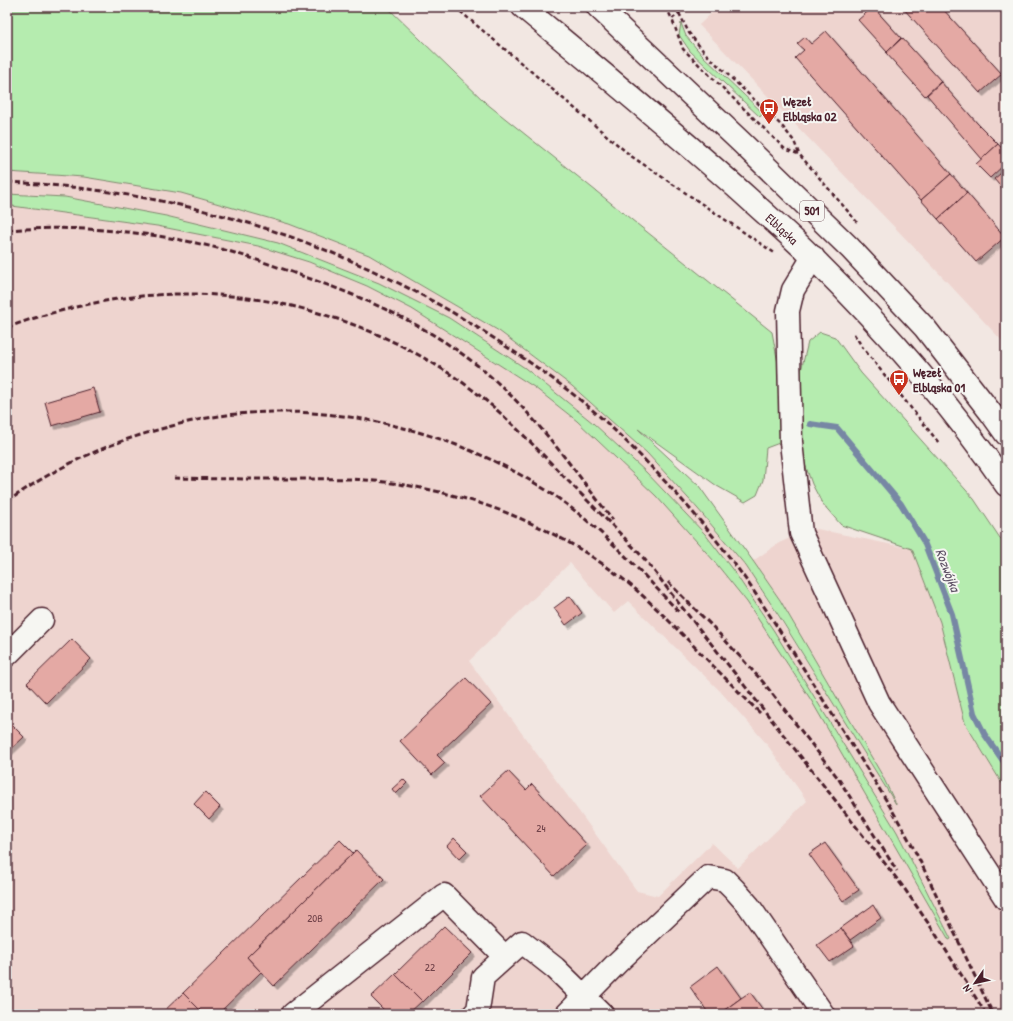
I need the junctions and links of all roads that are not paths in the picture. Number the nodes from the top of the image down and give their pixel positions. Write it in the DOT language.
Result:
graph roads {
  1 [pos="523,7"];
  2 [pos="598,7"];
  3 [pos="809,263"];
  4 [pos="1006,434"];
  5 [pos="1006,485"];
  6 [pos="42,620"];
  7 [pos="7,655"];
  8 [pos="1006,899"];
  9 [pos="505,958"];
  10 [pos="585,997"];
  11 [pos="294,1014"];
  12 [pos="474,1014"];
  13 [pos="567,1014"];
  14 [pos="602,1014"];
  15 [pos="824,1014"];
  1 -- 3 [label="main road, Elbląska / 501"];
  2 -- 4 [label="main road, 501"];
  3 -- 5 [label="main road, Elbląska / 501"];
  3 -- 8 [label="main road"];
  6 -- 7 [label="main road"];
  9 -- 10 [label="main road"];
  9 -- 11 [label="main road"];
  9 -- 12 [label="main road"];
  10 -- 13 [label="main road"];
  10 -- 14 [label="main road"];
  10 -- 15 [label="main road"];
}
